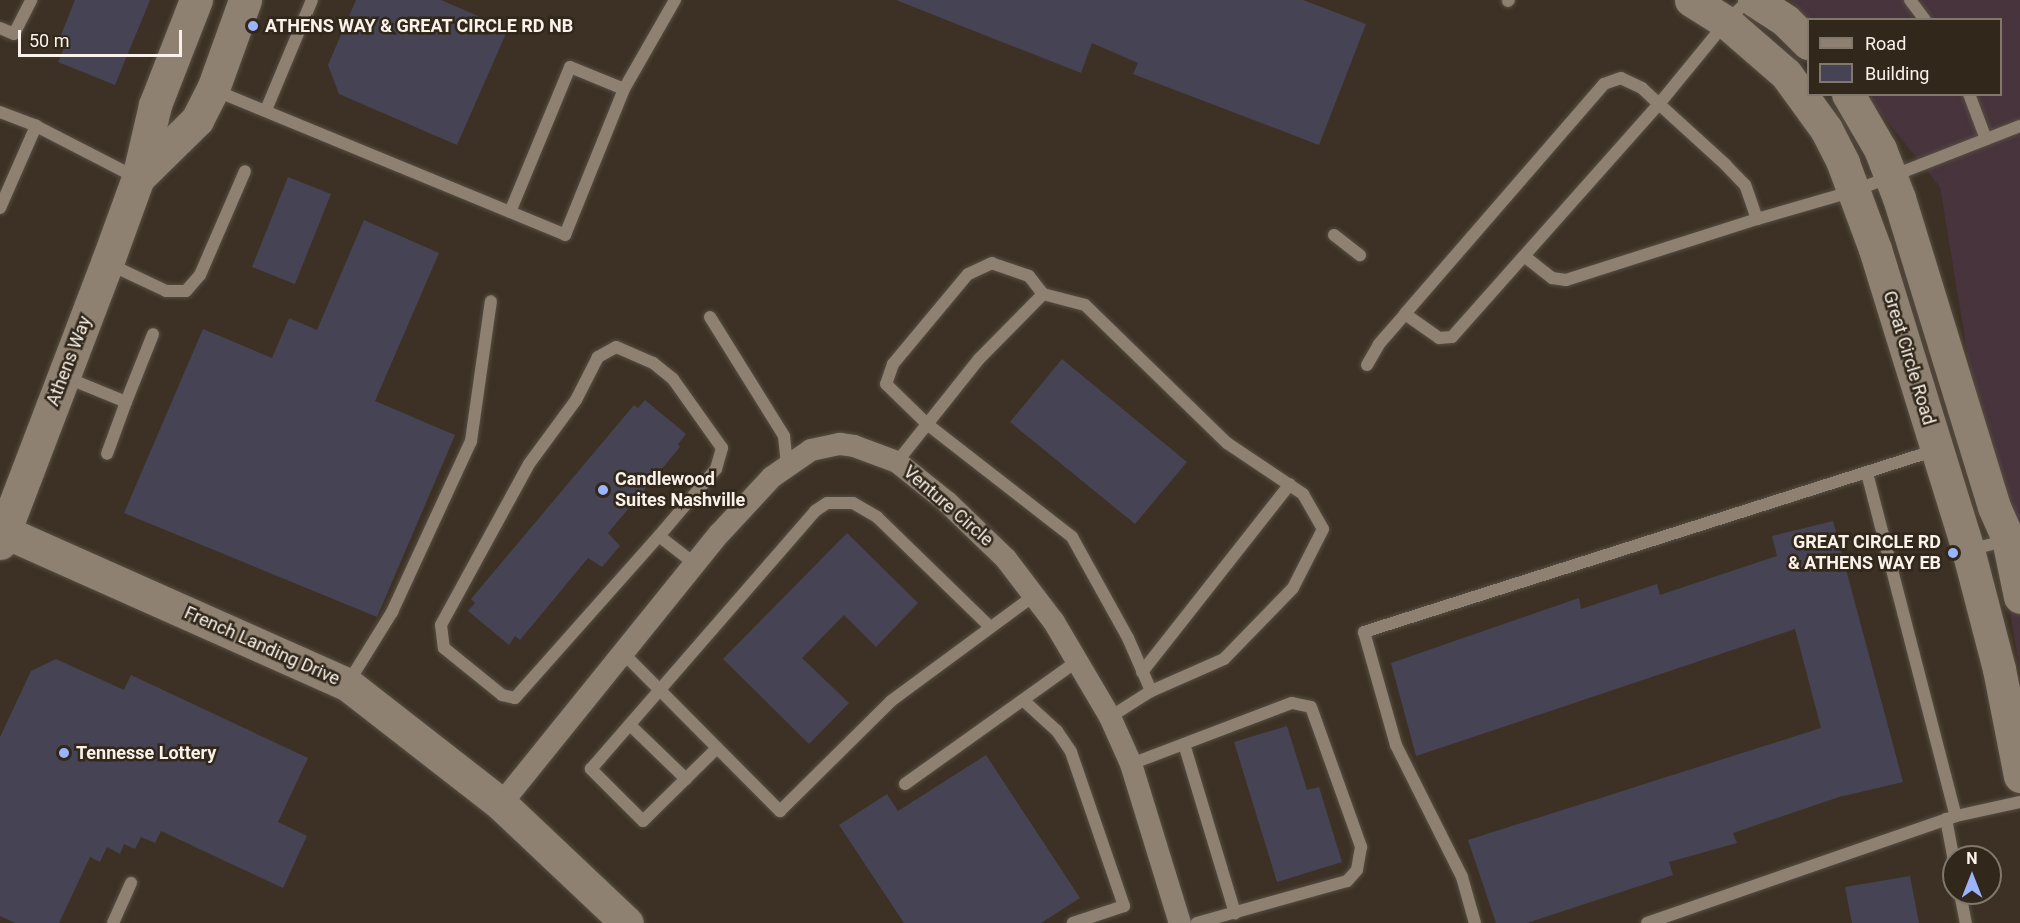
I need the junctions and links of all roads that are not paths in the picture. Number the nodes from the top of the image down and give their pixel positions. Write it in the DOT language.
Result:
graph roads {
  1 [pos="32,0"];
  2 [pos="196,0"];
  3 [pos="246,0"];
  4 [pos="312,0"];
  5 [pos="675,0"];
  6 [pos="1691,0"];
  7 [pos="1754,0"];
  8 [pos="1910,0"];
  9 [pos="1738,11"];
  10 [pos="1924,18"];
  11 [pos="0,27"];
  12 [pos="1807,42"];
  13 [pos="213,89"];
  14 [pos="624,89"];
  15 [pos="1849,96"];
  16 [pos="1970,96"];
  17 [pos="1659,104"];
  18 [pos="266,110"];
  19 [pos="0,112"];
  20 [pos="36,126"];
  21 [pos="2020,126"];
  22 [pos="1986,139"];
  23 [pos="245,171"];
  24 [pos="1892,177"];
  25 [pos="138,178"];
  26 [pos="1854,191"];
  27 [pos="0,208"];
  28 [pos="510,212"];
  29 [pos="1757,219"];
  30 [pos="1334,235"];
  31 [pos="1360,255"];
  32 [pos="1524,256"];
  33 [pos="107,263"];
  34 [pos="1043,294"];
  35 [pos="491,301"];
  36 [pos="1405,314"];
  37 [pos="710,317"];
  38 [pos="153,334"];
  39 [pos="1367,365"];
  40 [pos="64,376"];
  41 [pos="126,402"];
  42 [pos="927,424"];
  43 [pos="1937,449"];
  44 [pos="106,454"];
  45 [pos="897,462"];
  46 [pos="787,465"];
  47 [pos="1867,473"];
  48 [pos="1290,484"];
  49 [pos="2,535"];
  50 [pos="659,536"];
  51 [pos="2014,537"];
  52 [pos="1968,550"];
  53 [pos="695,564"];
  54 [pos="1035,594"];
  55 [pos="2020,597"];
  56 [pos="988,625"];
  57 [pos="623,653"];
  58 [pos="1079,660"];
  59 [pos="1143,672"];
  60 [pos="347,684"];
  61 [pos="660,691"];
  62 [pos="1151,692"];
  63 [pos="1023,700"];
  64 [pos="1110,717"];
  65 [pos="630,725"];
  66 [pos="1184,744"];
  67 [pos="717,748"];
  68 [pos="1131,764"];
  69 [pos="2020,776"];
  70 [pos="686,779"];
  71 [pos="906,784"];
  72 [pos="2020,802"];
  73 [pos="501,804"];
  74 [pos="1951,818"];
  75 [pos="1953,845"];
  76 [pos="131,883"];
  77 [pos="1962,905"];
  78 [pos="1235,913"];
  79 [pos="112,923"];
  80 [pos="627,923"];
  81 [pos="1073,923"];
  82 [pos="1180,923"];
  83 [pos="1197,923"];
  84 [pos="1475,923"];
  85 [pos="1647,923"];
  86 [pos="1966,923"];
  1 -- 11 [label="lane"];
  2 -- 25 [label="street, Athens Way"];
  3 -- 13 [label="street, Athens Way"];
  4 -- 18 [label="lane"];
  5 -- 14 [label="lane"];
  6 -- 9 [label="street, Great Circle Road"];
  7 -- 12 [label="street"];
  8 -- 10 [label="lane"];
  9 -- 17 [label="lane"];
  9 -- 26 [label="street, Great Circle Road"];
  13 -- 18 [label="lane"];
  13 -- 25 [label="street, Athens Way"];
  14 -- 28 [label="lane"];
  14 -- 28 [label="lane"];
  15 -- 24 [label="street, Great Circle Road"];
  16 -- 22 [label="lane"];
  17 -- 29 [label="lane"];
  17 -- 32 [label="lane"];
  17 -- 36 [label="lane"];
  18 -- 28 [label="lane"];
  19 -- 20 [label="lane"];
  20 -- 25 [label="lane"];
  20 -- 27 [label="lane"];
  21 -- 22 [label="lane"];
  22 -- 24 [label="lane"];
  23 -- 33 [label="lane"];
  24 -- 26 [label="lane"];
  24 -- 51 [label="street, Great Circle Road"];
  25 -- 33 [label="street, Athens Way"];
  26 -- 29 [label="lane"];
  26 -- 43 [label="street, Great Circle Road"];
  29 -- 32 [label="lane"];
  30 -- 31 [label="lane"];
  32 -- 36 [label="lane"];
  33 -- 40 [label="street, Athens Way"];
  34 -- 42 [label="lane"];
  34 -- 42 [label="lane"];
  34 -- 48 [label="lane"];
  35 -- 60 [label="lane"];
  36 -- 39 [label="lane"];
  37 -- 46 [label="lane"];
  38 -- 41 [label="lane"];
  40 -- 41 [label="lane"];
  40 -- 49 [label="street, Athens Way"];
  41 -- 44 [label="lane"];
  42 -- 45 [label="lane"];
  42 -- 59 [label="lane"];
  43 -- 47 [label="lane"];
  43 -- 52 [label="street, Great Circle Road"];
  45 -- 46 [label="street, Venture Circle"];
  45 -- 54 [label="street, Venture Circle"];
  46 -- 53 [label="street, Venture Circle"];
  47 -- 74 [label="lane"];
  47 -- 84 [label="lane"];
  48 -- 59 [label="lane"];
  48 -- 62 [label="lane"];
  49 -- 60 [label="street, French Landing Drive"];
  50 -- 50 [label="lane"];
  50 -- 53 [label="lane"];
  51 -- 52 [label="lane"];
  51 -- 55 [label="street, Great Circle Road"];
  52 -- 69 [label="street, Great Circle Road"];
  53 -- 57 [label="street, Venture Circle"];
  54 -- 56 [label="lane"];
  54 -- 58 [label="street, Venture Circle"];
  56 -- 61 [label="lane"];
  56 -- 67 [label="lane"];
  57 -- 61 [label="lane"];
  57 -- 73 [label="street, Venture Circle"];
  58 -- 63 [label="lane"];
  58 -- 64 [label="street, Venture Circle"];
  59 -- 62 [label="lane"];
  60 -- 73 [label="street, French Landing Drive"];
  61 -- 65 [label="lane"];
  61 -- 67 [label="lane"];
  62 -- 64 [label="lane"];
  63 -- 71 [label="lane"];
  63 -- 81 [label="lane"];
  64 -- 68 [label="street, Venture Circle"];
  65 -- 70 [label="lane"];
  65 -- 70 [label="lane"];
  66 -- 68 [label="lane"];
  66 -- 78 [label="lane"];
  66 -- 78 [label="lane"];
  67 -- 70 [label="lane"];
  68 -- 82 [label="street, Venture Circle"];
  72 -- 74 [label="lane"];
  73 -- 80 [label="street, French Landing Drive"];
  74 -- 75 [label="lane"];
  74 -- 85 [label="lane"];
  76 -- 79 [label="lane"];
  77 -- 86 [label="lane"];
  78 -- 83 [label="lane"];
}
